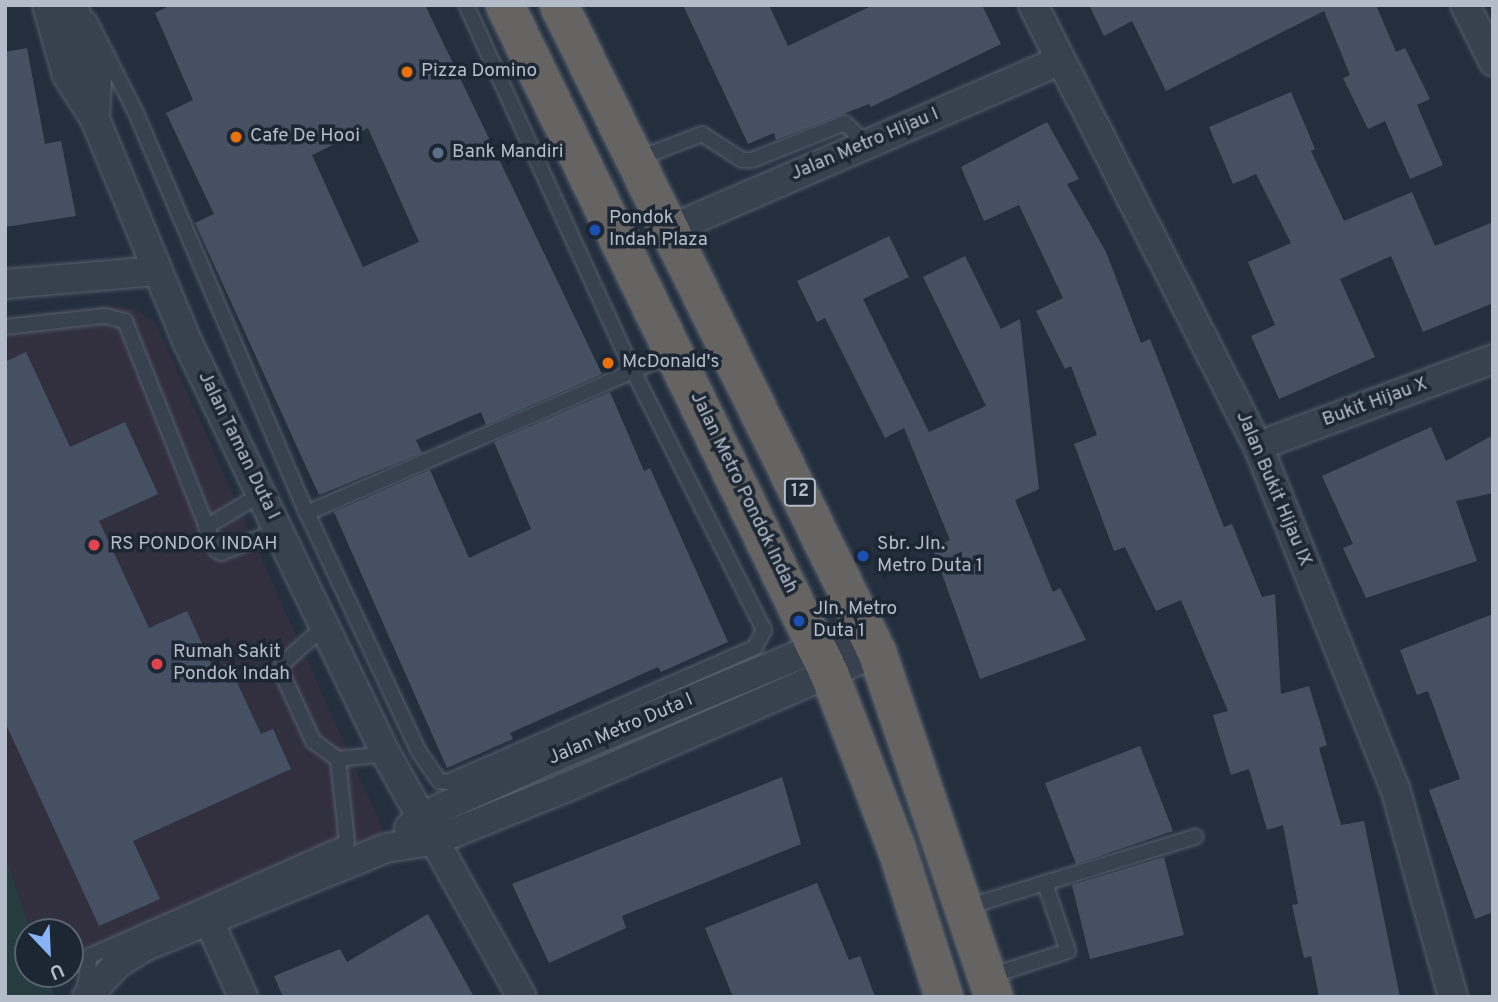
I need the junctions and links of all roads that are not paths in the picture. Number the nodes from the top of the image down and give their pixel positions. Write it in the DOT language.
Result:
graph roads {
  1 [pos="47,5"];
  2 [pos="73,5"];
  3 [pos="85,5"];
  4 [pos="466,5"];
  5 [pos="505,5"];
  6 [pos="559,5"];
  7 [pos="1033,5"];
  8 [pos="1465,5"];
  9 [pos="1060,61"];
  10 [pos="1493,61"];
  11 [pos="95,119"];
  12 [pos="866,144"];
  13 [pos="636,159"];
  14 [pos="671,229"];
  15 [pos="156,271"];
  16 [pos="5,284"];
  17 [pos="5,327"];
  18 [pos="675,353"];
  19 [pos="1493,359"];
  20 [pos="633,371"];
  21 [pos="1258,446"];
  22 [pos="263,493"];
  23 [pos="307,513"];
  24 [pos="206,527"];
  25 [pos="279,530"];
  26 [pos="326,625"];
  27 [pos="872,640"];
  28 [pos="823,661"];
  29 [pos="747,664"];
  30 [pos="670,710"];
  31 [pos="682,738"];
  32 [pos="550,749"];
  33 [pos="386,754"];
  34 [pos="338,759"];
  35 [pos="567,787"];
  36 [pos="429,828"];
  37 [pos="1195,838"];
  38 [pos="1045,884"];
  39 [pos="967,907"];
  40 [pos="209,921"];
  41 [pos="992,987"];
  42 [pos="85,997"];
  43 [pos="243,997"];
  44 [pos="522,997"];
  45 [pos="944,997"];
  46 [pos="1454,997"];
  1 -- 11 [label="street, Jalan Taman Duta I"];
  2 -- 11 [label="street, Jalan Taman Duta I"];
  3 -- 23 [label="lane"];
  4 -- 20 [label="lane"];
  5 -- 18 [label="highway, Jalan Metro Pondok Indah"];
  6 -- 13 [label="highway, 12"];
  7 -- 9 [label="street, Jalan Bukit Hijau IX"];
  8 -- 10 [label="street"];
  9 -- 12 [label="street, Jalan Metro Hijau I"];
  9 -- 21 [label="street, Jalan Bukit Hijau IX"];
  11 -- 15 [label="street, Jalan Taman Duta I"];
  12 -- 13 [label="lane"];
  12 -- 14 [label="street, Jalan Metro Hijau I"];
  13 -- 14 [label="highway, 12"];
  14 -- 27 [label="highway, 12"];
  15 -- 16 [label="street"];
  15 -- 22 [label="street, Jalan Taman Duta I"];
  17 -- 24 [label="lane"];
  18 -- 20 [label="lane"];
  18 -- 28 [label="highway, Jalan Metro Pondok Indah"];
  19 -- 21 [label="street, Bukit Hijau X"];
  20 -- 23 [label="lane"];
  20 -- 29 [label="lane"];
  21 -- 46 [label="street, Jalan Bukit Hijau IX"];
  22 -- 24 [label="lane"];
  22 -- 25 [label="street, Jalan Taman Duta I"];
  23 -- 32 [label="lane"];
  24 -- 25 [label="lane"];
  25 -- 26 [label="street, Jalan Taman Duta I"];
  26 -- 33 [label="street, Jalan Taman Duta I"];
  26 -- 34 [label="lane"];
  27 -- 28 [label="street, Jalan Metro Duta I"];
  27 -- 39 [label="highway, 12"];
  28 -- 29 [label="street, Jalan Metro Duta I"];
  28 -- 31 [label="street, Jalan Metro Duta I"];
  28 -- 45 [label="highway, Jalan Metro Pondok Indah"];
  29 -- 30 [label="street, Jalan Metro Duta I"];
  29 -- 32 [label="lane"];
  30 -- 31 [label="street"];
  30 -- 32 [label="street, Jalan Metro Duta I"];
  31 -- 35 [label="street, Jalan Metro Duta I"];
  32 -- 35 [label="street"];
  32 -- 36 [label="street, Jalan Metro Duta I"];
  33 -- 34 [label="lane"];
  33 -- 36 [label="street, Jalan Taman Duta I"];
  34 -- 42 [label="lane"];
  35 -- 36 [label="street, Jalan Metro Duta I"];
  36 -- 40 [label="street, Jalan Metro Duta I"];
  36 -- 44 [label="street, Jalan Taman Duta I"];
  37 -- 38 [label="lane"];
  38 -- 39 [label="lane"];
  38 -- 41 [label="lane"];
  39 -- 41 [label="highway, 12"];
  40 -- 42 [label="street, Jalan Metro Duta I"];
  40 -- 43 [label="street"];
}
